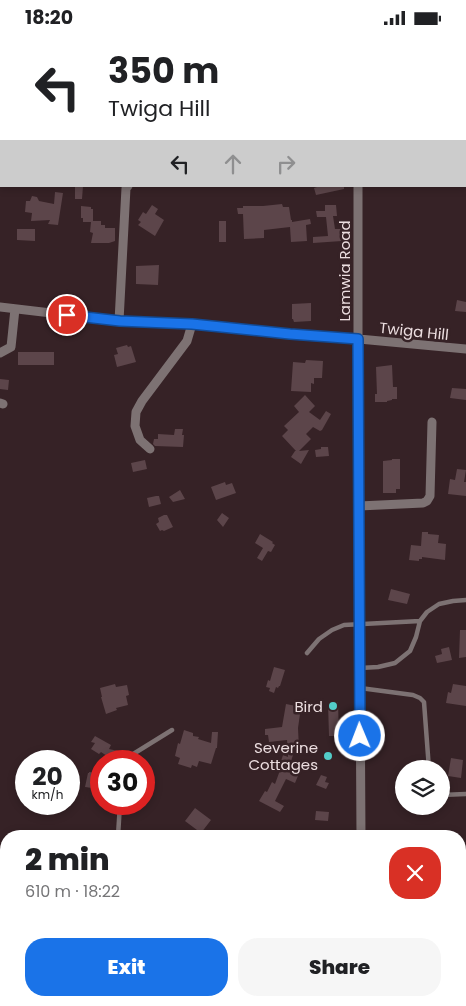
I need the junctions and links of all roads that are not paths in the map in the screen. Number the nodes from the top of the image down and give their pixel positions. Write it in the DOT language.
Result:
graph roads {
  1 [pos="127,187"];
  2 [pos="358,187"];
  3 [pos="0,307"];
  4 [pos="15,309"];
  5 [pos="120,321"];
  6 [pos="192,324"];
  7 [pos="358,339"];
  8 [pos="466,349"];
  9 [pos="0,353"];
  10 [pos="432,422"];
  11 [pos="150,449"];
  12 [pos="359,506"];
  13 [pos="465,601"];
  14 [pos="420,621"];
  15 [pos="360,624"];
  16 [pos="307,653"];
  17 [pos="360,668"];
  18 [pos="360,688"];
  19 [pos="172,730"];
  20 [pos="140,750"];
  21 [pos="429,760"];
  22 [pos="466,794"];
  23 [pos="450,795"];
  24 [pos="119,815"];
  25 [pos="118,830"];
  26 [pos="361,830"];
  1 -- 5 [label="street"];
  2 -- 7 [label="street, Lamwia Road"];
  3 -- 4 [label="street, Twiga Hill"];
  4 -- 5 [label="street, Twiga Hill"];
  4 -- 9 [label="street"];
  5 -- 6 [label="street, Twiga Hill"];
  6 -- 7 [label="street, Twiga Hill"];
  6 -- 11 [label="street"];
  7 -- 8 [label="street, Twiga Hill"];
  7 -- 12 [label="street, Lamwia Road"];
  10 -- 12 [label="street"];
  12 -- 15 [label="street, Lamwia Road"];
  13 -- 14 [label="lane"];
  14 -- 15 [label="lane"];
  14 -- 17 [label="lane"];
  15 -- 16 [label="lane"];
  15 -- 17 [label="street, Lamwia Road"];
  17 -- 18 [label="street, Lamwia Road"];
  18 -- 21 [label="lane"];
  18 -- 26 [label="street, Lamwia Road"];
  19 -- 20 [label="lane"];
  22 -- 23 [label="lane"];
  24 -- 25 [label="lane"];
}
